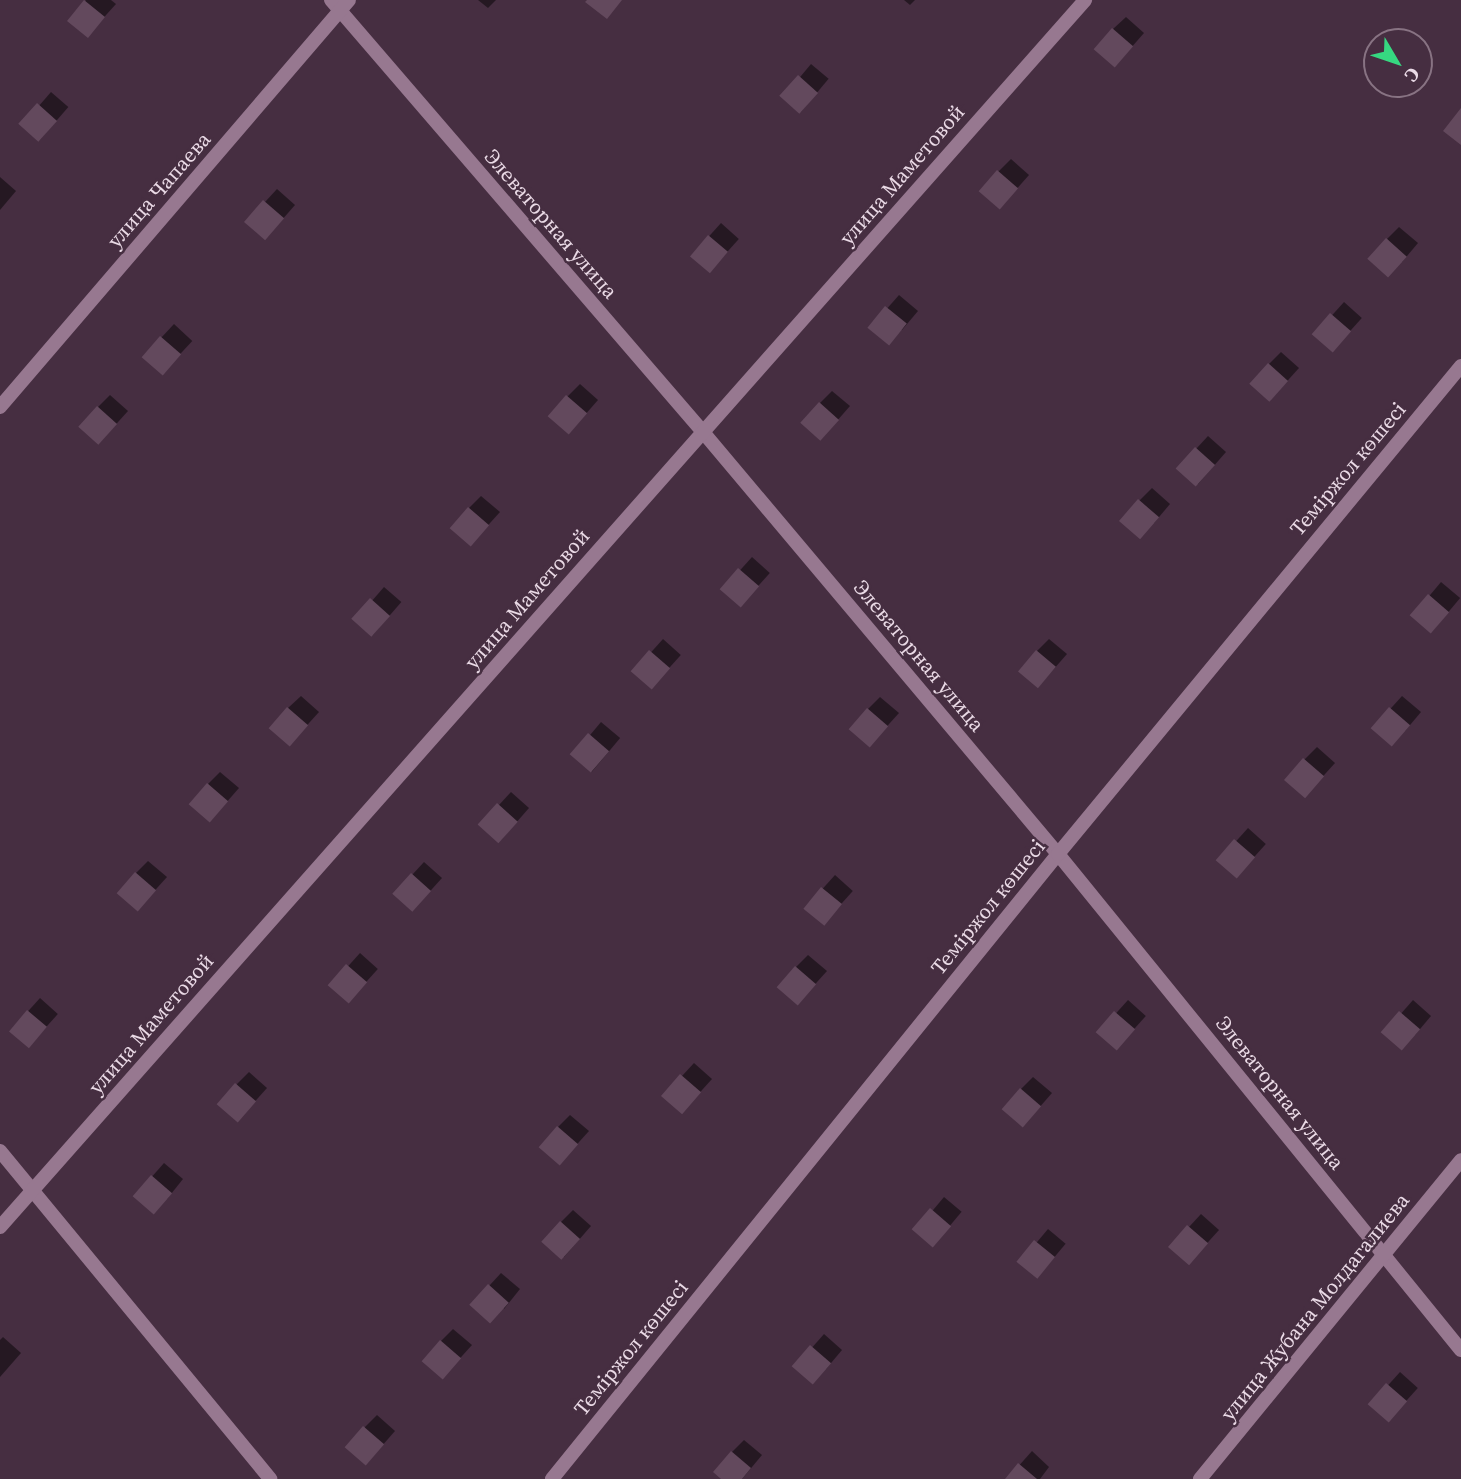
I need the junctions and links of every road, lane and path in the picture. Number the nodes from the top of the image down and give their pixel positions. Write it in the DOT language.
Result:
graph roads {
  1 [pos="1085,0"];
  2 [pos="340,4"];
  3 [pos="1461,366"];
  4 [pos="0,407"];
  5 [pos="703,432"];
  6 [pos="1058,854"];
  7 [pos="0,1150"];
  8 [pos="1461,1160"];
  9 [pos="32,1192"];
  10 [pos="0,1227"];
  11 [pos="1385,1254"];
  12 [pos="1461,1350"];
  13 [pos="270,1479"];
  14 [pos="552,1479"];
  15 [pos="1200,1479"];
  1 -- 5 [label="street, улица Маметовой"];
  2 -- 4 [label="street, улица Чапаева"];
  2 -- 5 [label="street, Элеваторная улица"];
  3 -- 6 [label="street, Теміржол көшесі"];
  5 -- 6 [label="street, Элеваторная улица"];
  5 -- 9 [label="street, улица Маметовой"];
  6 -- 11 [label="street, Элеваторная улица"];
  6 -- 14 [label="street, Теміржол көшесі"];
  7 -- 9 [label="street"];
  8 -- 11 [label="street, улица Жубана Молдагалиева"];
  9 -- 10 [label="street, улица Маметовой"];
  9 -- 13 [label="street"];
  11 -- 12 [label="street, Элеваторная улица"];
  11 -- 15 [label="street, улица Жубана Молдагалиева"];
}
